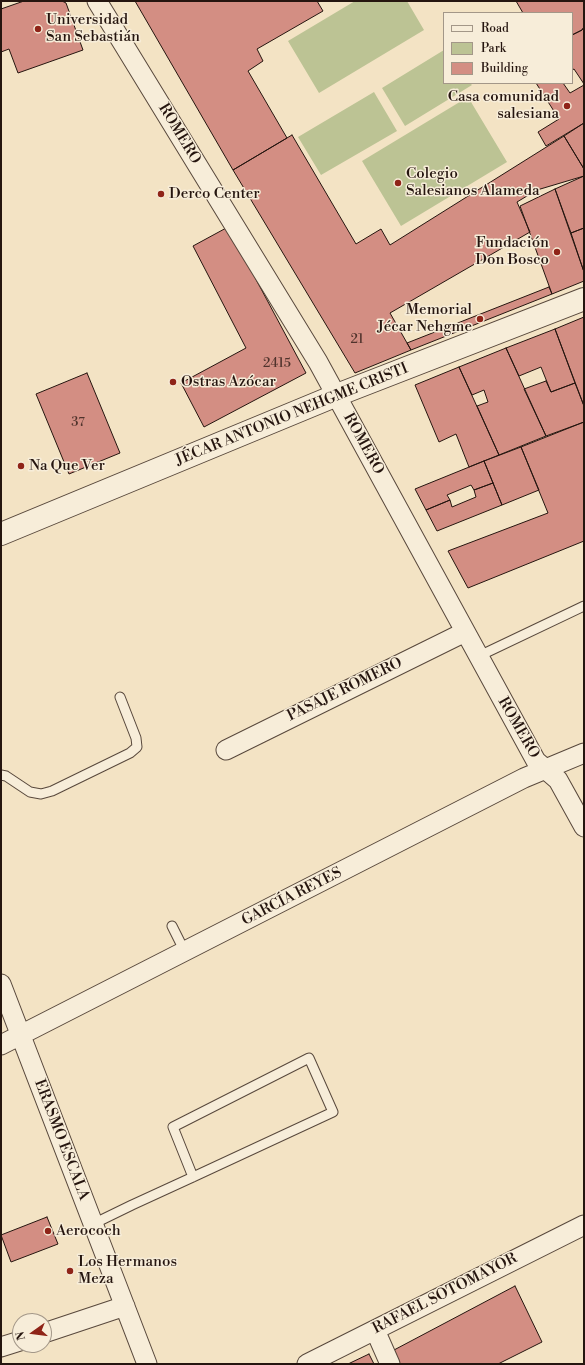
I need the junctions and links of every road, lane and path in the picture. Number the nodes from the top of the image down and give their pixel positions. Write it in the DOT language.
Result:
graph roads {
  1 [pos="97,1"];
  2 [pos="584,299"];
  3 [pos="337,395"];
  4 [pos="1,534"];
  5 [pos="584,606"];
  6 [pos="465,632"];
  7 [pos="479,656"];
  8 [pos="120,697"];
  9 [pos="226,750"];
  10 [pos="584,753"];
  11 [pos="545,769"];
  12 [pos="1,775"];
  13 [pos="584,827"];
  14 [pos="172,926"];
  15 [pos="185,952"];
  16 [pos="1,984"];
  17 [pos="21,1035"];
  18 [pos="1,1045"];
  19 [pos="193,1178"];
  20 [pos="93,1224"];
  21 [pos="584,1225"];
  22 [pos="125,1306"];
  23 [pos="52,1330"];
  24 [pos="375,1330"];
  25 [pos="12,1344"];
  26 [pos="1,1347"];
  27 [pos="147,1364"];
  28 [pos="307,1364"];
  29 [pos="390,1364"];
  1 -- 3 [label="street, ROMERO"];
  2 -- 3 [label="street, JÉCAR ANTONIO NEHGME CRISTI"];
  3 -- 4 [label="street, JÉCAR ANTONIO NEHGME CRISTI"];
  3 -- 6 [label="street, ROMERO"];
  5 -- 7 [label="lane"];
  6 -- 7 [label="street, ROMERO"];
  6 -- 9 [label="street, PASAJE ROMERO"];
  7 -- 11 [label="street, ROMERO"];
  8 -- 12 [label="lane"];
  10 -- 11 [label="street, GARCÍA REYES"];
  11 -- 13 [label="street, ROMERO"];
  11 -- 15 [label="street, GARCÍA REYES"];
  14 -- 15 [label="lane"];
  15 -- 17 [label="street, GARCÍA REYES"];
  16 -- 17 [label="street, ERASMO ESCALA"];
  17 -- 18 [label="street, GARCÍA REYES"];
  17 -- 20 [label="street, ERASMO ESCALA"];
  19 -- 19 [label="lane"];
  19 -- 20 [label="lane"];
  20 -- 22 [label="street, ERASMO ESCALA"];
  21 -- 24 [label="street, RAFAEL SOTOMAYOR"];
  22 -- 23 [label="street"];
  22 -- 27 [label="street, ERASMO ESCALA"];
  24 -- 28 [label="street, RAFAEL SOTOMAYOR"];
  24 -- 29 [label="street"];
  25 -- 26 [label="street"];
}
